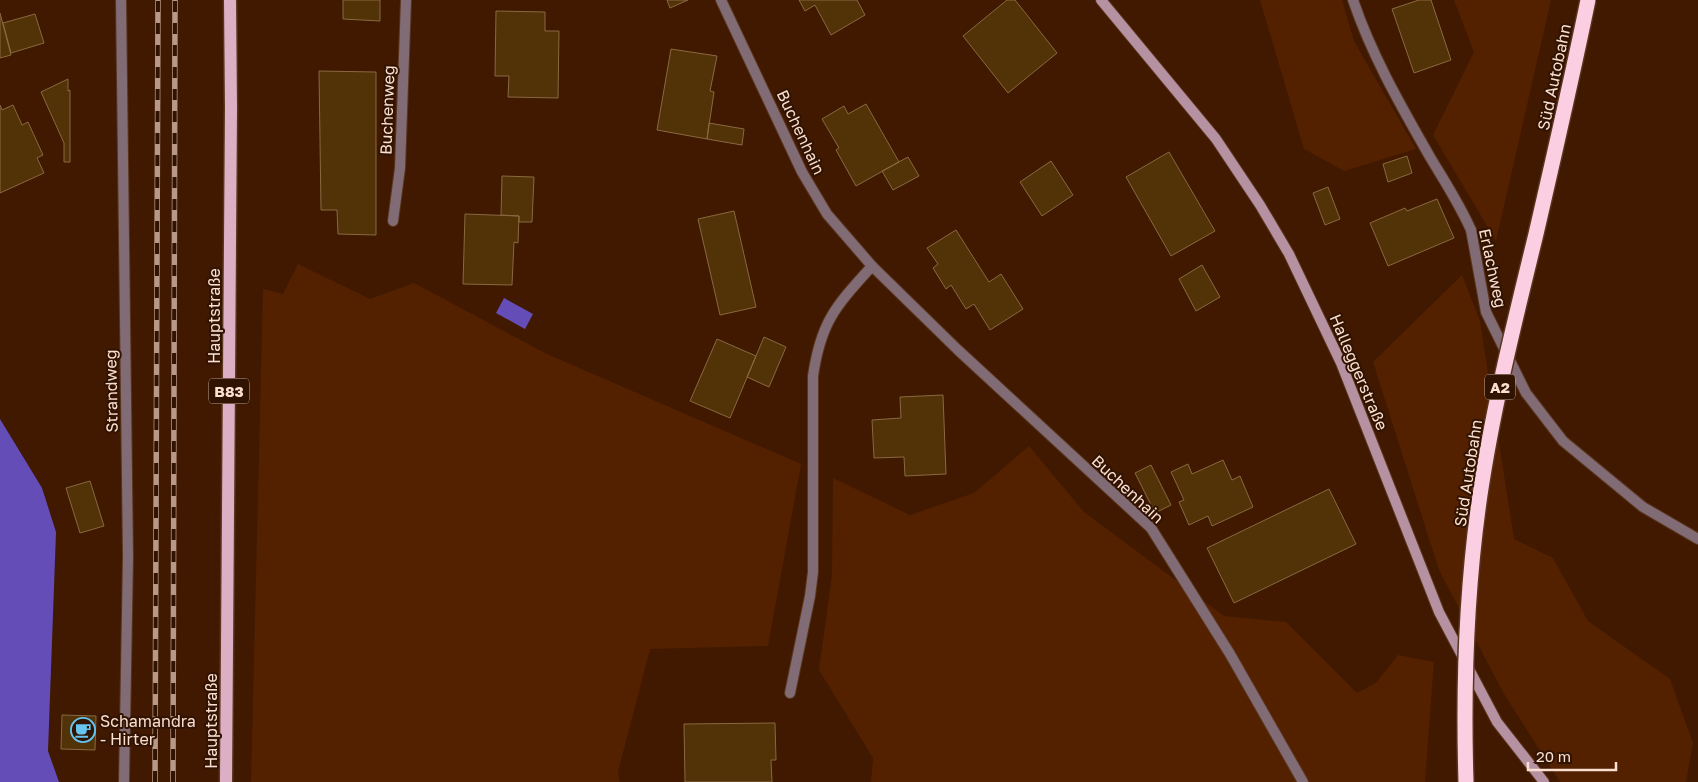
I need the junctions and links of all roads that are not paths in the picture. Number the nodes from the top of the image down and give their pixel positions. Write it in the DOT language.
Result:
graph roads {
  1 [pos="121,0"];
  2 [pos="230,0"];
  3 [pos="406,0"];
  4 [pos="721,0"];
  5 [pos="1101,0"];
  6 [pos="1354,0"];
  7 [pos="1588,0"];
  8 [pos="393,222"];
  9 [pos="872,266"];
  10 [pos="1698,539"];
  11 [pos="790,692"];
  12 [pos="124,782"];
  13 [pos="226,782"];
  14 [pos="1303,782"];
  15 [pos="1466,782"];
  16 [pos="1544,782"];
  1 -- 12 [label="street, Strandweg"];
  2 -- 13 [label="main road, Hauptstraße / B83"];
  3 -- 8 [label="street, Buchenweg"];
  4 -- 9 [label="street, Buchenhain"];
  5 -- 16 [label="main road, Halleggerstraße"];
  6 -- 10 [label="street, Erlachweg"];
  7 -- 15 [label="highway, Süd Autobahn / A2, bridge"];
  9 -- 11 [label="street"];
  9 -- 14 [label="street, Buchenhain"];
}
